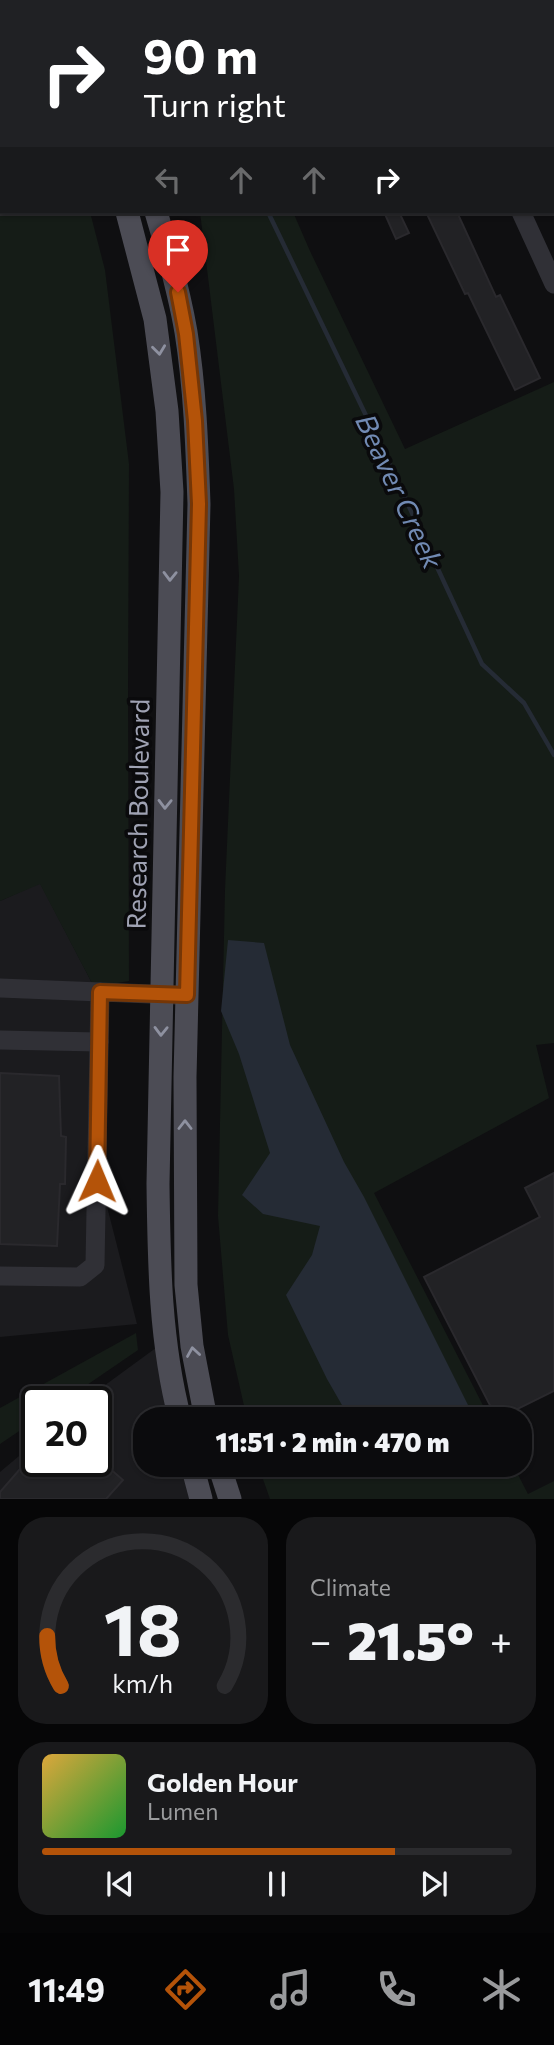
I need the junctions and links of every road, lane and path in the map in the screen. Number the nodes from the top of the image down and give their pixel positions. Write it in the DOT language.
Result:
graph roads {
  1 [pos="128,214"];
  2 [pos="157,214"];
  3 [pos="522,214"];
  4 [pos="554,234"];
  5 [pos="536,244"];
  6 [pos="554,284"];
  7 [pos="0,988"];
  8 [pos="100,992"];
  9 [pos="161,995"];
  10 [pos="187,995"];
  11 [pos="0,1040"];
  12 [pos="99,1042"];
  13 [pos="0,1276"];
  14 [pos="177,1407"];
  15 [pos="204,1407"];
  16 [pos="195,1477"];
  17 [pos="223,1477"];
  18 [pos="201,1499"];
  19 [pos="230,1499"];
  1 -- 9 [label="main road, Research Boulevard, one-way"];
  2 -- 10 [label="main road, Research Boulevard"];
  3 -- 5 [label="street"];
  4 -- 5 [label="street"];
  5 -- 6 [label="street"];
  7 -- 8 [label="street"];
  8 -- 9 [label="street"];
  8 -- 12 [label="street"];
  9 -- 10 [label="street"];
  9 -- 14 [label="main road, Research Boulevard, one-way"];
  15 -- 10 [label="main road, Research Boulevard, one-way"];
  11 -- 12 [label="street"];
  12 -- 13 [label="street"];
  16 -- 18 [label="main road"];
  17 -- 19 [label="main road"];
}
